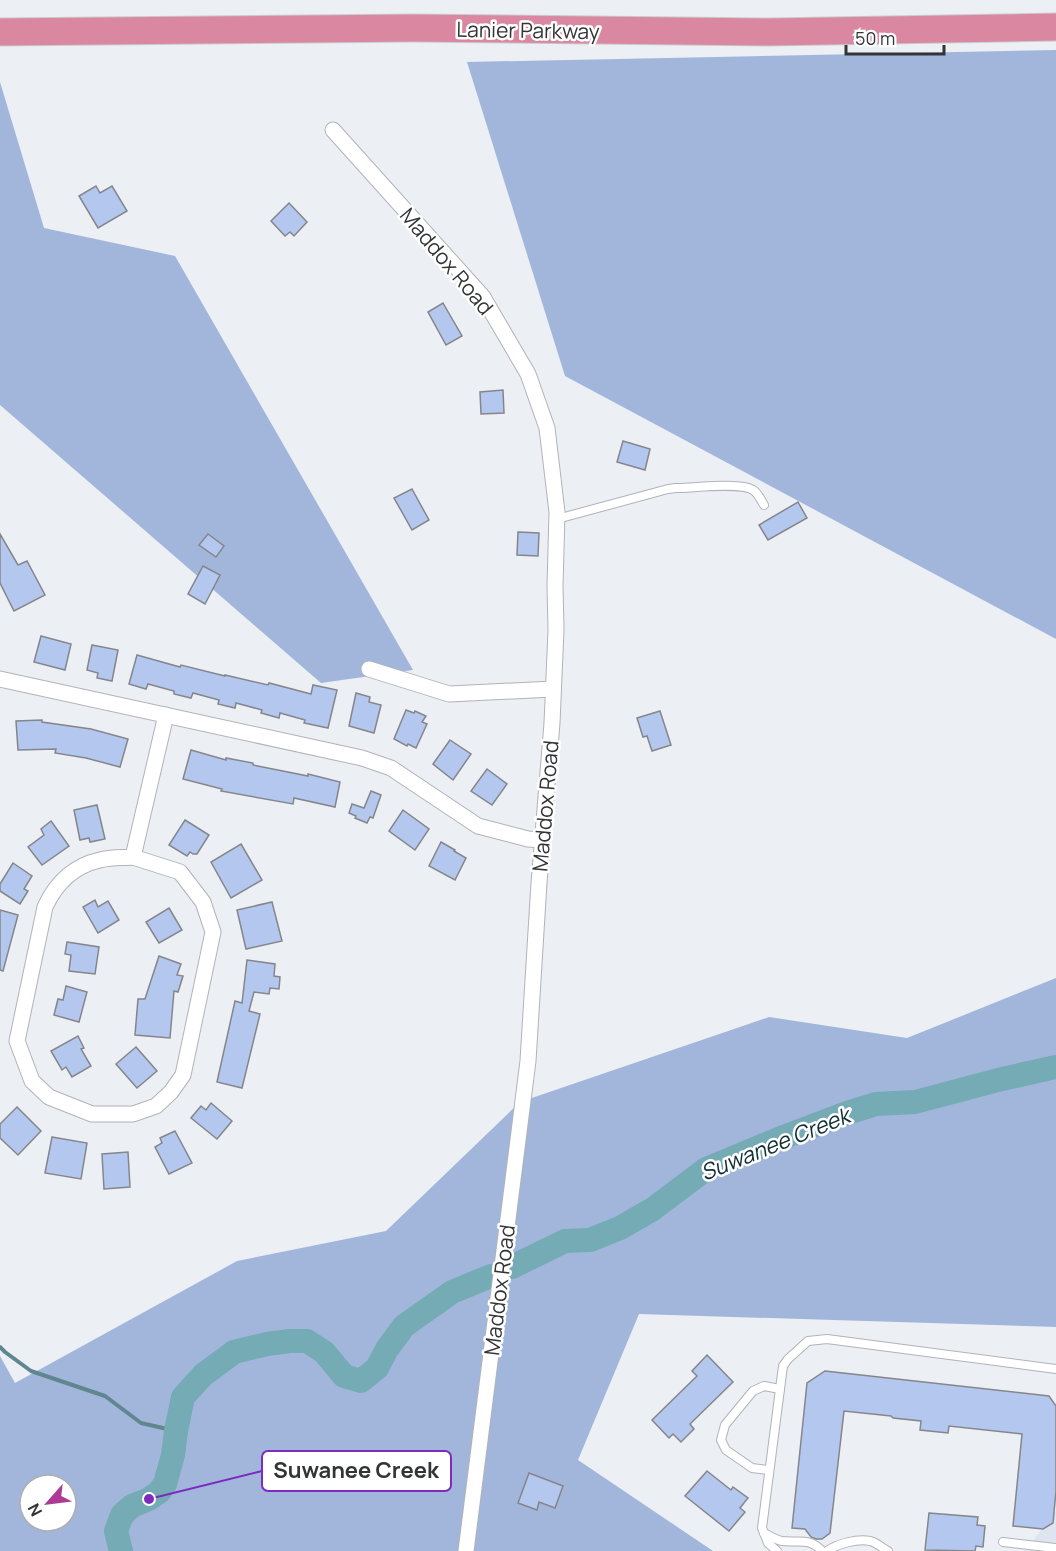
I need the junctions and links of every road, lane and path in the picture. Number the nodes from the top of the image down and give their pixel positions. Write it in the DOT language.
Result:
graph roads {
  1 [pos="1056,27"];
  2 [pos="0,32"];
  3 [pos="333,130"];
  4 [pos="764,505"];
  5 [pos="557,519"];
  6 [pos="369,669"];
  7 [pos="0,679"];
  8 [pos="553,689"];
  9 [pos="166,715"];
  10 [pos="542,840"];
  11 [pos="134,857"];
  12 [pos="1056,1369"];
  13 [pos="780,1389"];
  14 [pos="770,1470"];
  15 [pos="764,1533"];
  16 [pos="1003,1542"];
  17 [pos="1055,1548"];
  18 [pos="466,1551"];
  19 [pos="777,1551"];
  20 [pos="825,1551"];
  21 [pos="888,1551"];
  1 -- 2 [label="highway, Lanier Parkway"];
  3 -- 5 [label="street, Maddox Road"];
  4 -- 5 [label="lane"];
  5 -- 8 [label="street, Maddox Road"];
  6 -- 8 [label="street"];
  7 -- 9 [label="street"];
  8 -- 10 [label="street, Maddox Road"];
  9 -- 10 [label="street"];
  9 -- 11 [label="street"];
  10 -- 18 [label="street, Maddox Road"];
  11 -- 11 [label="street"];
  12 -- 13 [label="lane"];
  13 -- 14 [label="lane"];
  13 -- 14 [label="lane"];
  14 -- 15 [label="lane"];
  15 -- 19 [label="lane"];
  15 -- 20 [label="lane"];
  16 -- 17 [label="lane"];
  20 -- 21 [label="lane"];
}
